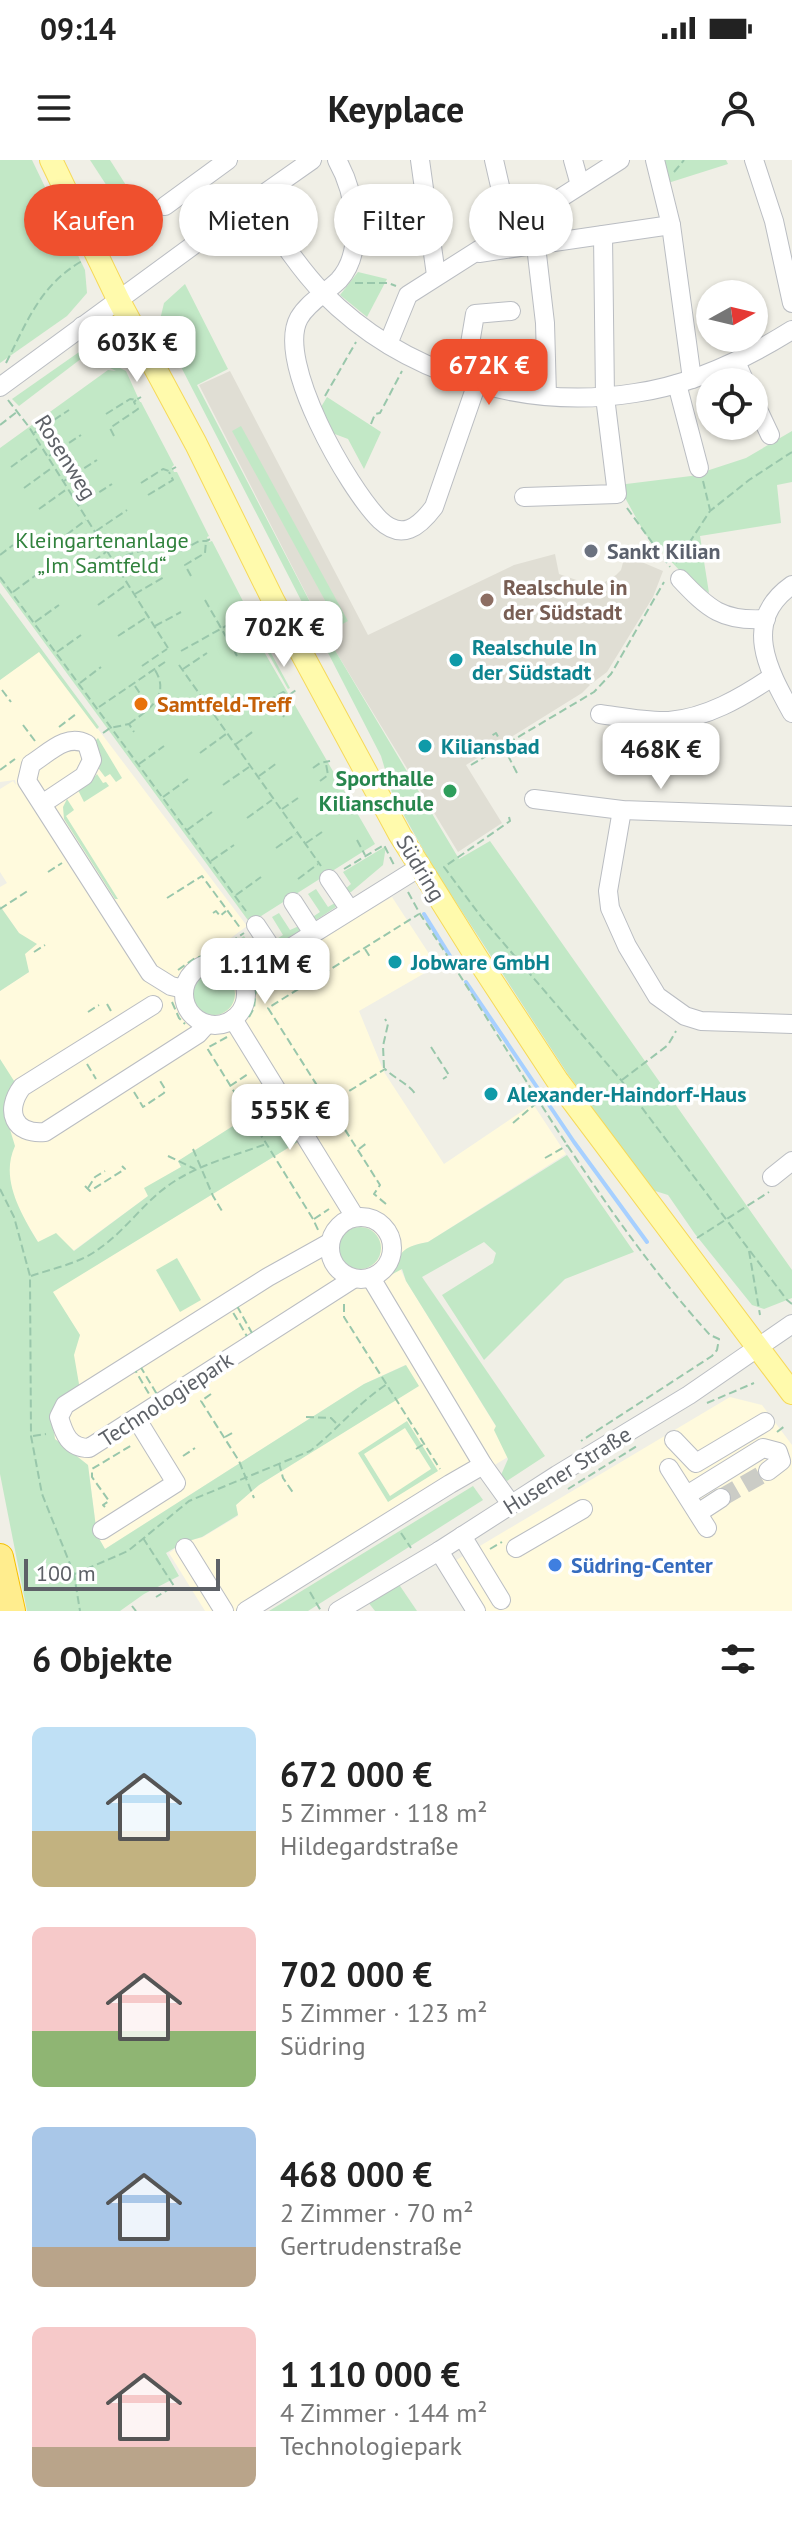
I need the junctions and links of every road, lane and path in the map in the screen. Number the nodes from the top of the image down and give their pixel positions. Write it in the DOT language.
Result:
graph roads {
  1 [pos="51,160"];
  2 [pos="228,160"];
  3 [pos="337,160"];
  4 [pos="420,160"];
  5 [pos="494,160"];
  6 [pos="573,160"];
  7 [pos="620,160"];
  8 [pos="655,160"];
  9 [pos="754,160"];
  10 [pos="309,161"];
  11 [pos="277,184"];
  12 [pos="499,184"];
  13 [pos="580,185"];
  14 [pos="573,190"];
  15 [pos="165,206"];
  16 [pos="671,225"];
  17 [pos="603,235"];
  18 [pos="573,240"];
  19 [pos="180,256"];
  20 [pos="291,256"];
  21 [pos="469,256"];
  22 [pos="530,256"];
  23 [pos="83,261"];
  24 [pos="436,275"];
  25 [pos="340,279"];
  26 [pos="399,287"];
  27 [pos="324,294"];
  28 [pos="119,301"];
  29 [pos="792,303"];
  30 [pos="511,311"];
  31 [pos="82,326"];
  32 [pos="364,327"];
  33 [pos="791,332"];
  34 [pos="388,344"];
  35 [pos="100,353"];
  36 [pos="410,356"];
  37 [pos="736,362"];
  38 [pos="739,368"];
  39 [pos="0,373"];
  40 [pos="470,381"];
  41 [pos="684,382"];
  42 [pos="5,394"];
  43 [pos="547,396"];
  44 [pos="141,397"];
  45 [pos="605,397"];
  46 [pos="136,400"];
  47 [pos="69,410"];
  48 [pos="18,411"];
  49 [pos="106,414"];
  50 [pos="314,414"];
  51 [pos="371,424"];
  52 [pos="0,425"];
  53 [pos="768,431"];
  54 [pos="33,434"];
  55 [pos="81,435"];
  56 [pos="770,435"];
  57 [pos="114,436"];
  58 [pos="41,446"];
  59 [pos="792,452"];
  60 [pos="48,457"];
  61 [pos="97,460"];
  62 [pos="11,467"];
  63 [pos="54,467"];
  64 [pos="176,467"];
  65 [pos="699,468"];
  66 [pos="169,471"];
  67 [pos="63,482"];
  68 [pos="141,483"];
  69 [pos="112,484"];
  70 [pos="24,488"];
  71 [pos="68,489"];
  72 [pos="617,494"];
  73 [pos="148,495"];
  74 [pos="524,497"];
  75 [pos="78,506"];
  76 [pos="39,509"];
  77 [pos="127,510"];
  78 [pos="710,511"];
  79 [pos="87,520"];
  80 [pos="95,531"];
  81 [pos="213,538"];
  82 [pos="206,541"];
  83 [pos="57,542"];
  84 [pos="13,545"];
  85 [pos="144,550"];
  86 [pos="181,551"];
  87 [pos="107,552"];
  88 [pos="0,555"];
  89 [pos="115,564"];
  90 [pos="84,568"];
  91 [pos="36,575"];
  92 [pos="191,576"];
  93 [pos="0,577"];
  94 [pos="164,577"];
  95 [pos="672,581"];
  96 [pos="127,584"];
  97 [pos="792,585"];
  98 [pos="12,592"];
  99 [pos="134,595"];
  100 [pos="205,600"];
  101 [pos="59,605"];
  102 [pos="98,605"];
  103 [pos="181,612"];
  104 [pos="251,612"];
  105 [pos="148,616"];
  106 [pos="766,619"];
  107 [pos="34,623"];
  108 [pos="154,627"];
  109 [pos="221,629"];
  110 [pos="81,635"];
  111 [pos="118,636"];
  112 [pos="181,651"];
  113 [pos="56,653"];
  114 [pos="207,653"];
  115 [pos="237,656"];
  116 [pos="165,662"];
  117 [pos="179,665"];
  118 [pos="142,666"];
  119 [pos="101,667"];
  120 [pos="182,669"];
  121 [pos="155,670"];
  122 [pos="772,677"];
  123 [pos="79,683"];
  124 [pos="133,685"];
  125 [pos="2,690"];
  126 [pos="296,690"];
  127 [pos="289,695"];
  128 [pos="234,696"];
  129 [pos="268,701"];
  130 [pos="11,702"];
  131 [pos="98,708"];
  132 [pos="150,708"];
  133 [pos="212,712"];
  134 [pos="792,713"];
  135 [pos="600,714"];
  136 [pos="283,717"];
  137 [pos="129,724"];
  138 [pos="23,725"];
  139 [pos="107,730"];
  140 [pos="255,730"];
  141 [pos="134,732"];
  142 [pos="227,733"];
  143 [pos="491,736"];
  144 [pos="87,744"];
  145 [pos="235,744"];
  146 [pos="164,746"];
  147 [pos="503,746"];
  148 [pos="200,753"];
  149 [pos="456,753"];
  150 [pos="461,754"];
  151 [pos="45,755"];
  152 [pos="277,763"];
  153 [pos="138,765"];
  154 [pos="471,765"];
  155 [pos="250,766"];
  156 [pos="313,768"];
  157 [pos="517,773"];
  158 [pos="258,777"];
  159 [pos="188,779"];
  160 [pos="320,781"];
  161 [pos="223,785"];
  162 [pos="162,797"];
  163 [pos="298,798"];
  164 [pos="273,799"];
  165 [pos="534,799"];
  166 [pos="42,804"];
  167 [pos="281,810"];
  168 [pos="622,810"];
  169 [pos="212,812"];
  170 [pos="792,816"];
  171 [pos="509,817"];
  172 [pos="247,818"];
  173 [pos="186,830"];
  174 [pos="322,832"];
  175 [pos="297,833"];
  176 [pos="357,840"];
  177 [pos="305,844"];
  178 [pos="234,845"];
  179 [pos="384,845"];
  180 [pos="276,848"];
  181 [pos="366,856"];
  182 [pos="210,862"];
  183 [pos="420,867"];
  184 [pos="324,871"];
  185 [pos="261,877"];
  186 [pos="298,879"];
  187 [pos="29,890"];
  188 [pos="235,896"];
  189 [pos="167,898"];
  190 [pos="293,902"];
  191 [pos="415,905"];
  192 [pos="0,909"];
  193 [pos="350,910"];
  194 [pos="227,911"];
  195 [pos="213,913"];
  196 [pos="420,914"];
  197 [pos="256,925"];
  198 [pos="313,933"];
  199 [pos="45,945"];
  200 [pos="364,948"];
  201 [pos="34,952"];
  202 [pos="215,953"];
  203 [pos="276,955"];
  204 [pos="370,957"];
  205 [pos="246,975"];
  206 [pos="178,987"];
  207 [pos="99,1005"];
  208 [pos="153,1005"];
  209 [pos="88,1012"];
  210 [pos="685,1016"];
  211 [pos="385,1019"];
  212 [pos="792,1024"];
  213 [pos="236,1025"];
  214 [pos="204,1035"];
  215 [pos="431,1047"];
  216 [pos="78,1052"];
  217 [pos="150,1065"];
  218 [pos="227,1069"];
  219 [pos="385,1069"];
  220 [pos="222,1072"];
  221 [pos="252,1072"];
  222 [pos="443,1079"];
  223 [pos="621,1080"];
  224 [pos="230,1086"];
  225 [pos="106,1094"];
  226 [pos="416,1095"];
  227 [pos="136,1096"];
  228 [pos="130,1100"];
  229 [pos="539,1101"];
  230 [pos="327,1102"];
  231 [pos="249,1105"];
  232 [pos="143,1107"];
  233 [pos="243,1107"];
  234 [pos="292,1116"];
  235 [pos="513,1123"];
  236 [pos="368,1142"];
  237 [pos="266,1144"];
  238 [pos="568,1145"];
  239 [pos="193,1149"];
  240 [pos="358,1149"];
  241 [pos="168,1156"];
  242 [pos="545,1158"];
  243 [pos="792,1161"];
  244 [pos="122,1166"];
  245 [pos="202,1167"];
  246 [pos="196,1170"];
  247 [pos="105,1171"];
  248 [pos="772,1177"];
  249 [pos="0,1189"];
  250 [pos="344,1199"];
  251 [pos="386,1204"];
  252 [pos="222,1211"];
  253 [pos="355,1217"];
  254 [pos="313,1219"];
  255 [pos="726,1219"];
  256 [pos="324,1245"];
  257 [pos="702,1245"];
  258 [pos="749,1250"];
  259 [pos="30,1276"];
  260 [pos="354,1282"];
  261 [pos="792,1304"];
  262 [pos="232,1310"];
  263 [pos="760,1315"];
  264 [pos="792,1324"];
  265 [pos="240,1325"];
  266 [pos="357,1328"];
  267 [pos="353,1330"];
  268 [pos="758,1348"];
  269 [pos="141,1368"];
  270 [pos="135,1371"];
  271 [pos="150,1383"];
  272 [pos="387,1384"];
  273 [pos="145,1387"];
  274 [pos="792,1393"];
  275 [pos="211,1394"];
  276 [pos="306,1417"];
  277 [pos="136,1418"];
  278 [pos="339,1425"];
  279 [pos="786,1425"];
  280 [pos="771,1428"];
  281 [pos="234,1432"];
  282 [pos="147,1436"];
  283 [pos="224,1438"];
  284 [pos="674,1440"];
  285 [pos="424,1444"];
  286 [pos="433,1445"];
  287 [pos="572,1447"];
  288 [pos="195,1448"];
  289 [pos="416,1449"];
  290 [pos="427,1449"];
  291 [pos="183,1456"];
  292 [pos="279,1463"];
  293 [pos="483,1465"];
  294 [pos="669,1468"];
  295 [pos="768,1471"];
  296 [pos="244,1476"];
  297 [pos="450,1484"];
  298 [pos="294,1494"];
  299 [pos="687,1495"];
  300 [pos="254,1498"];
  301 [pos="721,1498"];
  302 [pos="511,1504"];
  303 [pos="103,1505"];
  304 [pos="583,1509"];
  305 [pos="392,1519"];
  306 [pos="102,1530"];
  307 [pos="462,1536"];
  308 [pos="143,1538"];
  309 [pos="512,1544"];
  310 [pos="185,1548"];
  311 [pos="439,1551"];
  312 [pos="0,1557"];
  313 [pos="476,1557"];
  314 [pos="420,1563"];
  315 [pos="74,1574"];
  316 [pos="301,1577"];
  317 [pos="156,1597"];
  318 [pos="501,1600"];
  319 [pos="132,1606"];
  320 [pos="12,1611"];
  321 [pos="80,1611"];
  322 [pos="136,1611"];
  323 [pos="224,1611"];
  324 [pos="246,1611"];
  325 [pos="321,1611"];
  326 [pos="338,1611"];
  327 [pos="476,1611"];
  1 -- 28 [label="main road, Südring"];
  2 -- 15 [label="street"];
  3 -- 25 [label="street"];
  4 -- 24 [label="street"];
  5 -- 12 [label="street"];
  6 -- 13 [label="street"];
  7 -- 13 [label="street"];
  8 -- 16 [label="street"];
  9 -- 29 [label="street"];
  10 -- 11 [label="street"];
  13 -- 14 [label="street"];
  16 -- 17 [label="street"];
  16 -- 41 [label="street"];
  17 -- 18 [label="street"];
  17 -- 45 [label="street"];
  19 -- 28 [label="street"];
  20 -- 27 [label="street"];
  21 -- 24 [label="street"];
  22 -- 43 [label="street"];
  23 -- 39 [label="path"];
  24 -- 34 [label="street"];
  25 -- 26 [label="path"];
  25 -- 27 [label="street"];
  27 -- 32 [label="street"];
  27 -- 50 [label="street"];
  28 -- 31 [label="street"];
  28 -- 183 [label="main road, Südring"];
  30 -- 40 [label="street"];
  31 -- 35 [label="street"];
  31 -- 42 [label="street"];
  32 -- 34 [label="street"];
  32 -- 50 [label="path"];
  33 -- 37 [label="street"];
  34 -- 36 [label="street"];
  36 -- 40 [label="street"];
  36 -- 51 [label="path"];
  37 -- 38 [label="street"];
  37 -- 41 [label="street"];
  40 -- 43 [label="street"];
  40 -- 50 [label="street"];
  41 -- 45 [label="street"];
  41 -- 65 [label="street"];
  42 -- 48 [label="path, Rosenweg"];
  43 -- 45 [label="street"];
  44 -- 46 [label="path"];
  45 -- 72 [label="street"];
  46 -- 49 [label="path"];
  46 -- 57 [label="path"];
  47 -- 54 [label="path"];
  48 -- 52 [label="path"];
  48 -- 54 [label="path, Rosenweg"];
  53 -- 56 [label="street"];
  54 -- 58 [label="path, Rosenweg"];
  55 -- 60 [label="path"];
  58 -- 60 [label="path, Rosenweg"];
  58 -- 62 [label="path"];
  59 -- 78 [label="path"];
  60 -- 63 [label="path, Rosenweg"];
  61 -- 67 [label="path"];
  63 -- 67 [label="path, Rosenweg"];
  63 -- 70 [label="path"];
  64 -- 66 [label="path"];
  65 -- 78 [label="path"];
  66 -- 68 [label="path"];
  66 -- 73 [label="path"];
  67 -- 71 [label="path, Rosenweg"];
  69 -- 75 [label="path"];
  71 -- 75 [label="path, Rosenweg"];
  71 -- 76 [label="path"];
  72 -- 74 [label="street"];
  72 -- 78 [label="path"];
  75 -- 79 [label="path, Rosenweg"];
  77 -- 80 [label="path"];
  79 -- 80 [label="path, Rosenweg"];
  79 -- 83 [label="path"];
  80 -- 87 [label="path, Rosenweg"];
  81 -- 82 [label="path"];
  82 -- 86 [label="path"];
  82 -- 92 [label="path"];
  84 -- 88 [label="path"];
  85 -- 89 [label="path"];
  87 -- 89 [label="path, Rosenweg"];
  87 -- 90 [label="path"];
  89 -- 96 [label="path, Rosenweg"];
  91 -- 98 [label="path"];
  93 -- 98 [label="path"];
  94 -- 99 [label="path"];
  95 -- 106 [label="street"];
  95 -- 147 [label="path"];
  96 -- 99 [label="path, Rosenweg"];
  96 -- 102 [label="path"];
  97 -- 106 [label="street"];
  98 -- 107 [label="path"];
  99 -- 105 [label="path, Rosenweg"];
  100 -- 109 [label="path"];
  101 -- 107 [label="path"];
  103 -- 108 [label="path"];
  104 -- 109 [label="path"];
  105 -- 108 [label="path, Rosenweg"];
  105 -- 111 [label="path"];
  106 -- 122 [label="street"];
  107 -- 113 [label="path"];
  108 -- 118 [label="path, Rosenweg"];
  109 -- 112 [label="path"];
  109 -- 115 [label="path"];
  110 -- 113 [label="path"];
  113 -- 123 [label="path"];
  114 -- 120 [label="path"];
  116 -- 121 [label="path"];
  117 -- 120 [label="path"];
  119 -- 123 [label="path"];
  120 -- 133 [label="path"];
  121 -- 124 [label="path"];
  121 -- 132 [label="path"];
  122 -- 134 [label="street"];
  122 -- 135 [label="street"];
  123 -- 131 [label="path"];
  124 -- 131 [label="path"];
  124 -- 132 [label="path"];
  125 -- 130 [label="path"];
  126 -- 127 [label="path"];
  127 -- 129 [label="path"];
  127 -- 136 [label="path"];
  128 -- 133 [label="path"];
  131 -- 139 [label="path"];
  132 -- 137 [label="path"];
  133 -- 142 [label="path"];
  137 -- 139 [label="path"];
  137 -- 141 [label="path"];
  138 -- 151 [label="path"];
  139 -- 144 [label="street"];
  139 -- 153 [label="path"];
  140 -- 145 [label="path"];
  142 -- 145 [label="path"];
  142 -- 148 [label="path"];
  143 -- 147 [label="path"];
  144 -- 151 [label="street"];
  144 -- 166 [label="street"];
  145 -- 155 [label="path"];
  146 -- 153 [label="path"];
  147 -- 154 [label="path"];
  147 -- 157 [label="path"];
  149 -- 150 [label="path"];
  151 -- 166 [label="street"];
  152 -- 158 [label="path"];
  153 -- 162 [label="path"];
  155 -- 158 [label="path"];
  155 -- 161 [label="path"];
  156 -- 160 [label="path"];
  158 -- 164 [label="path"];
  159 -- 162 [label="path"];
  162 -- 173 [label="path"];
  163 -- 167 [label="path"];
  164 -- 167 [label="path"];
  164 -- 172 [label="path"];
  165 -- 168 [label="street"];
  166 -- 206 [label="street"];
  167 -- 175 [label="path"];
  168 -- 170 [label="street"];
  168 -- 210 [label="street"];
  169 -- 173 [label="path"];
  171 -- 223 [label="path"];
  173 -- 182 [label="path"];
  174 -- 177 [label="path"];
  175 -- 177 [label="path"];
  175 -- 180 [label="path"];
  176 -- 181 [label="path"];
  177 -- 184 [label="path"];
  178 -- 182 [label="path"];
  179 -- 181 [label="path"];
  181 -- 184 [label="path"];
  182 -- 188 [label="path"];
  183 -- 193 [label="street"];
  183 -- 268 [label="main road, Südring"];
  184 -- 186 [label="path"];
  184 -- 193 [label="street"];
  185 -- 188 [label="path"];
  187 -- 192 [label="path"];
  188 -- 197 [label="path"];
  189 -- 194 [label="path"];
  190 -- 198 [label="street"];
  191 -- 196 [label="path"];
  193 -- 198 [label="street"];
  194 -- 195 [label="path"];
  194 -- 202 [label="path"];
  196 -- 200 [label="path"];
  196 -- 229 [label="path"];
  197 -- 203 [label="street"];
  198 -- 203 [label="street"];
  199 -- 201 [label="path"];
  200 -- 204 [label="path"];
  200 -- 230 [label="path"];
  202 -- 205 [label="path"];
  202 -- 206 [label="path"];
  203 -- 205 [label="street"];
  205 -- 206 [label="street"];
  205 -- 213 [label="street"];
  205 -- 213 [label="path"];
  206 -- 214 [label="street"];
  206 -- 214 [label="path"];
  207 -- 209 [label="path"];
  208 -- 216 [label="street"];
  210 -- 212 [label="street"];
  210 -- 223 [label="path"];
  211 -- 219 [label="path"];
  213 -- 214 [label="path"];
  213 -- 214 [label="street"];
  213 -- 234 [label="street"];
  214 -- 217 [label="street"];
  214 -- 220 [label="path"];
  215 -- 222 [label="path"];
  216 -- 225 [label="path"];
  216 -- 225 [label="street"];
  217 -- 225 [label="street"];
  217 -- 232 [label="path"];
  218 -- 220 [label="path"];
  219 -- 226 [label="path"];
  219 -- 230 [label="path"];
  220 -- 224 [label="path"];
  221 -- 224 [label="path"];
  223 -- 255 [label="path"];
  224 -- 233 [label="path"];
  227 -- 228 [label="path"];
  229 -- 235 [label="path"];
  229 -- 238 [label="path"];
  230 -- 234 [label="path"];
  230 -- 240 [label="path"];
  231 -- 233 [label="path"];
  233 -- 237 [label="path"];
  234 -- 250 [label="street"];
  236 -- 240 [label="path"];
  237 -- 245 [label="path"];
  237 -- 254 [label="path"];
  238 -- 242 [label="path"];
  238 -- 287 [label="path"];
  239 -- 245 [label="path"];
  240 -- 251 [label="path"];
  241 -- 246 [label="path"];
  243 -- 248 [label="street"];
  244 -- 247 [label="path"];
  245 -- 246 [label="path"];
  245 -- 252 [label="path"];
  246 -- 259 [label="path"];
  248 -- 255 [label="path"];
  249 -- 259 [label="path"];
  250 -- 253 [label="street"];
  250 -- 254 [label="path"];
  253 -- 256 [label="street, Technologiepark"];
  253 -- 260 [label="street, Technologiepark"];
  254 -- 256 [label="path"];
  255 -- 257 [label="path"];
  255 -- 258 [label="path"];
  256 -- 260 [label="street"];
  256 -- 277 [label="street, Technologiepark"];
  258 -- 261 [label="path"];
  258 -- 263 [label="path"];
  259 -- 315 [label="path"];
  260 -- 267 [label="path"];
  260 -- 277 [label="street, Technologiepark"];
  260 -- 293 [label="street"];
  262 -- 265 [label="path"];
  264 -- 268 [label="street, Husener Straße"];
  266 -- 267 [label="path"];
  267 -- 272 [label="path"];
  268 -- 274 [label="main road, Südring"];
  268 -- 302 [label="street, Husener Straße"];
  269 -- 271 [label="path"];
  270 -- 273 [label="path"];
  272 -- 278 [label="path"];
  272 -- 285 [label="path"];
  275 -- 283 [label="path"];
  276 -- 278 [label="path"];
  277 -- 282 [label="street"];
  278 -- 292 [label="path"];
  279 -- 280 [label="path"];
  280 -- 284 [label="street"];
  281 -- 283 [label="path"];
  282 -- 303 [label="path"];
  282 -- 306 [label="street"];
  283 -- 296 [label="path"];
  285 -- 289 [label="path"];
  285 -- 290 [label="path"];
  286 -- 290 [label="path"];
  288 -- 291 [label="path"];
  290 -- 297 [label="path"];
  292 -- 296 [label="path"];
  292 -- 298 [label="path"];
  293 -- 297 [label="street"];
  293 -- 302 [label="street"];
  294 -- 299 [label="street"];
  295 -- 299 [label="street"];
  296 -- 300 [label="path"];
  296 -- 308 [label="path"];
  297 -- 305 [label="street"];
  299 -- 301 [label="street"];
  302 -- 307 [label="street, Husener Straße"];
  304 -- 309 [label="street"];
  305 -- 314 [label="path"];
  305 -- 316 [label="street"];
  307 -- 311 [label="street, Husener Straße"];
  307 -- 313 [label="street"];
  308 -- 315 [label="path"];
  308 -- 317 [label="path"];
  309 -- 313 [label="path"];
  310 -- 323 [label="street"];
  311 -- 314 [label="street, Husener Straße"];
  311 -- 327 [label="street"];
  312 -- 320 [label="highway"];
  313 -- 318 [label="street"];
  314 -- 326 [label="street, Husener Straße"];
  315 -- 321 [label="path"];
  316 -- 324 [label="street"];
  316 -- 325 [label="path"];
  319 -- 322 [label="path"];
}
